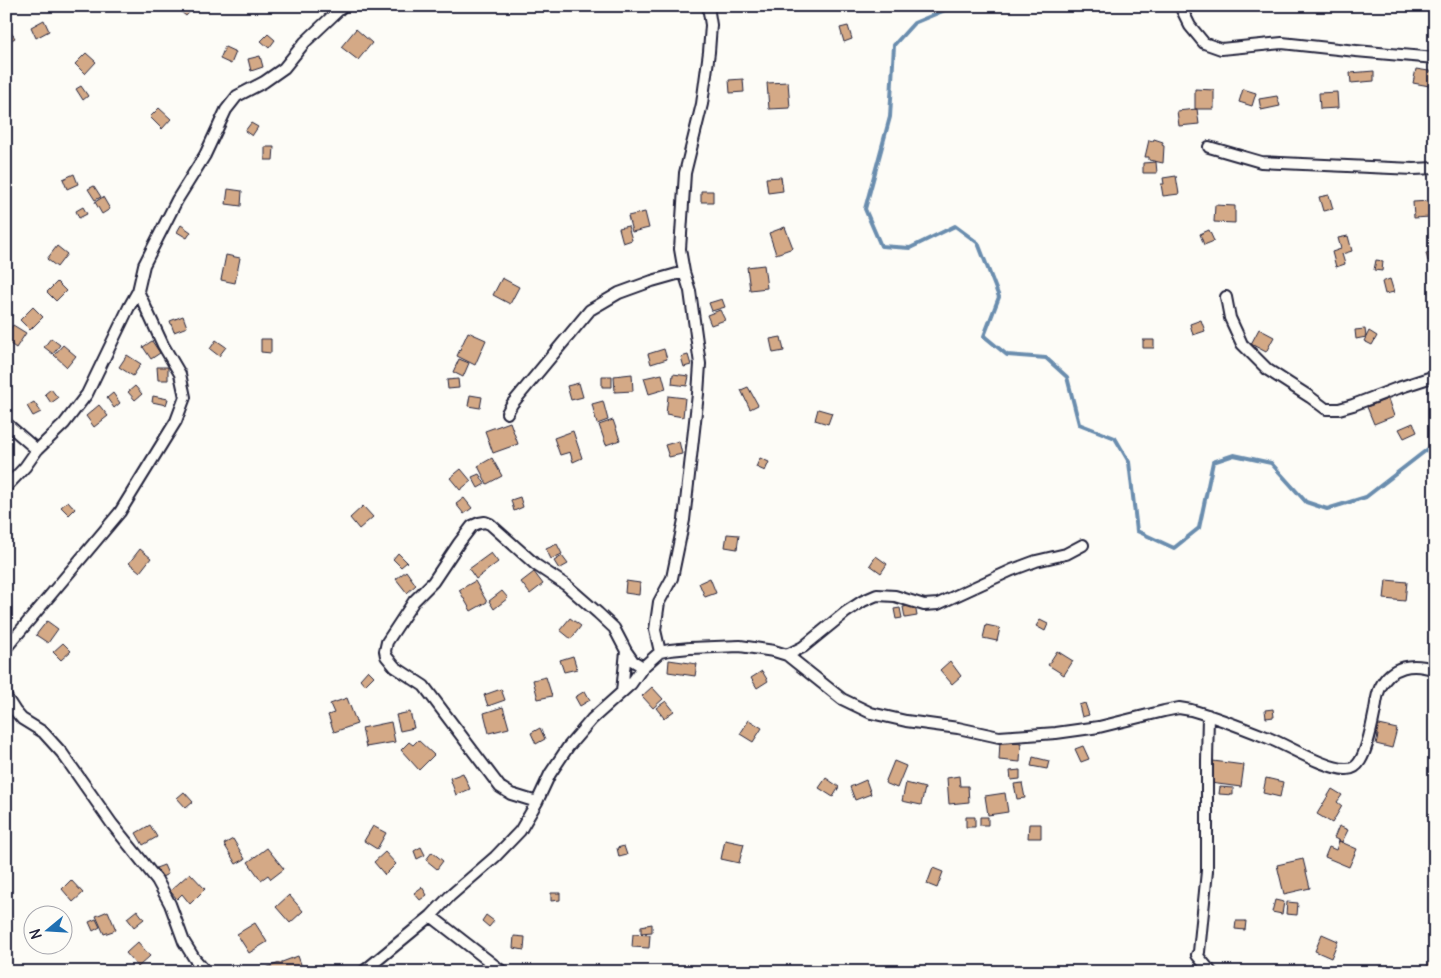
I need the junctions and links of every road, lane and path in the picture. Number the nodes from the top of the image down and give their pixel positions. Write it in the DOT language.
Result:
graph roads {
  1 [pos="343,6"];
  2 [pos="708,6"];
  3 [pos="1180,6"];
  4 [pos="1435,58"];
  5 [pos="1209,147"];
  6 [pos="1435,168"];
  7 [pos="684,272"];
  8 [pos="138,291"];
  9 [pos="1226,297"];
  10 [pos="1435,376"];
  11 [pos="507,413"];
  12 [pos="6,423"];
  13 [pos="36,450"];
  14 [pos="6,487"];
  15 [pos="1083,545"];
  16 [pos="6,648"];
  17 [pos="626,651"];
  18 [pos="660,652"];
  19 [pos="787,655"];
  20 [pos="642,667"];
  21 [pos="1435,670"];
  22 [pos="622,692"];
  23 [pos="6,697"];
  24 [pos="1208,715"];
  25 [pos="537,802"];
  26 [pos="431,916"];
  27 [pos="206,972"];
  28 [pos="363,972"];
  29 [pos="502,972"];
  30 [pos="1211,972"];
  1 -- 8 [label="street"];
  2 -- 7 [label="street"];
  3 -- 4 [label="street"];
  5 -- 6 [label="street"];
  7 -- 11 [label="street"];
  7 -- 18 [label="street"];
  8 -- 13 [label="street"];
  8 -- 16 [label="street"];
  9 -- 10 [label="street"];
  12 -- 13 [label="street"];
  13 -- 14 [label="street"];
  15 -- 19 [label="street"];
  17 -- 20 [label="street"];
  17 -- 22 [label="street"];
  17 -- 25 [label="street"];
  18 -- 19 [label="street"];
  18 -- 20 [label="street"];
  19 -- 24 [label="street"];
  20 -- 22 [label="street"];
  21 -- 24 [label="street"];
  22 -- 25 [label="street"];
  23 -- 27 [label="street"];
  24 -- 30 [label="street"];
  25 -- 26 [label="street"];
  26 -- 28 [label="street"];
  26 -- 29 [label="street"];
}
